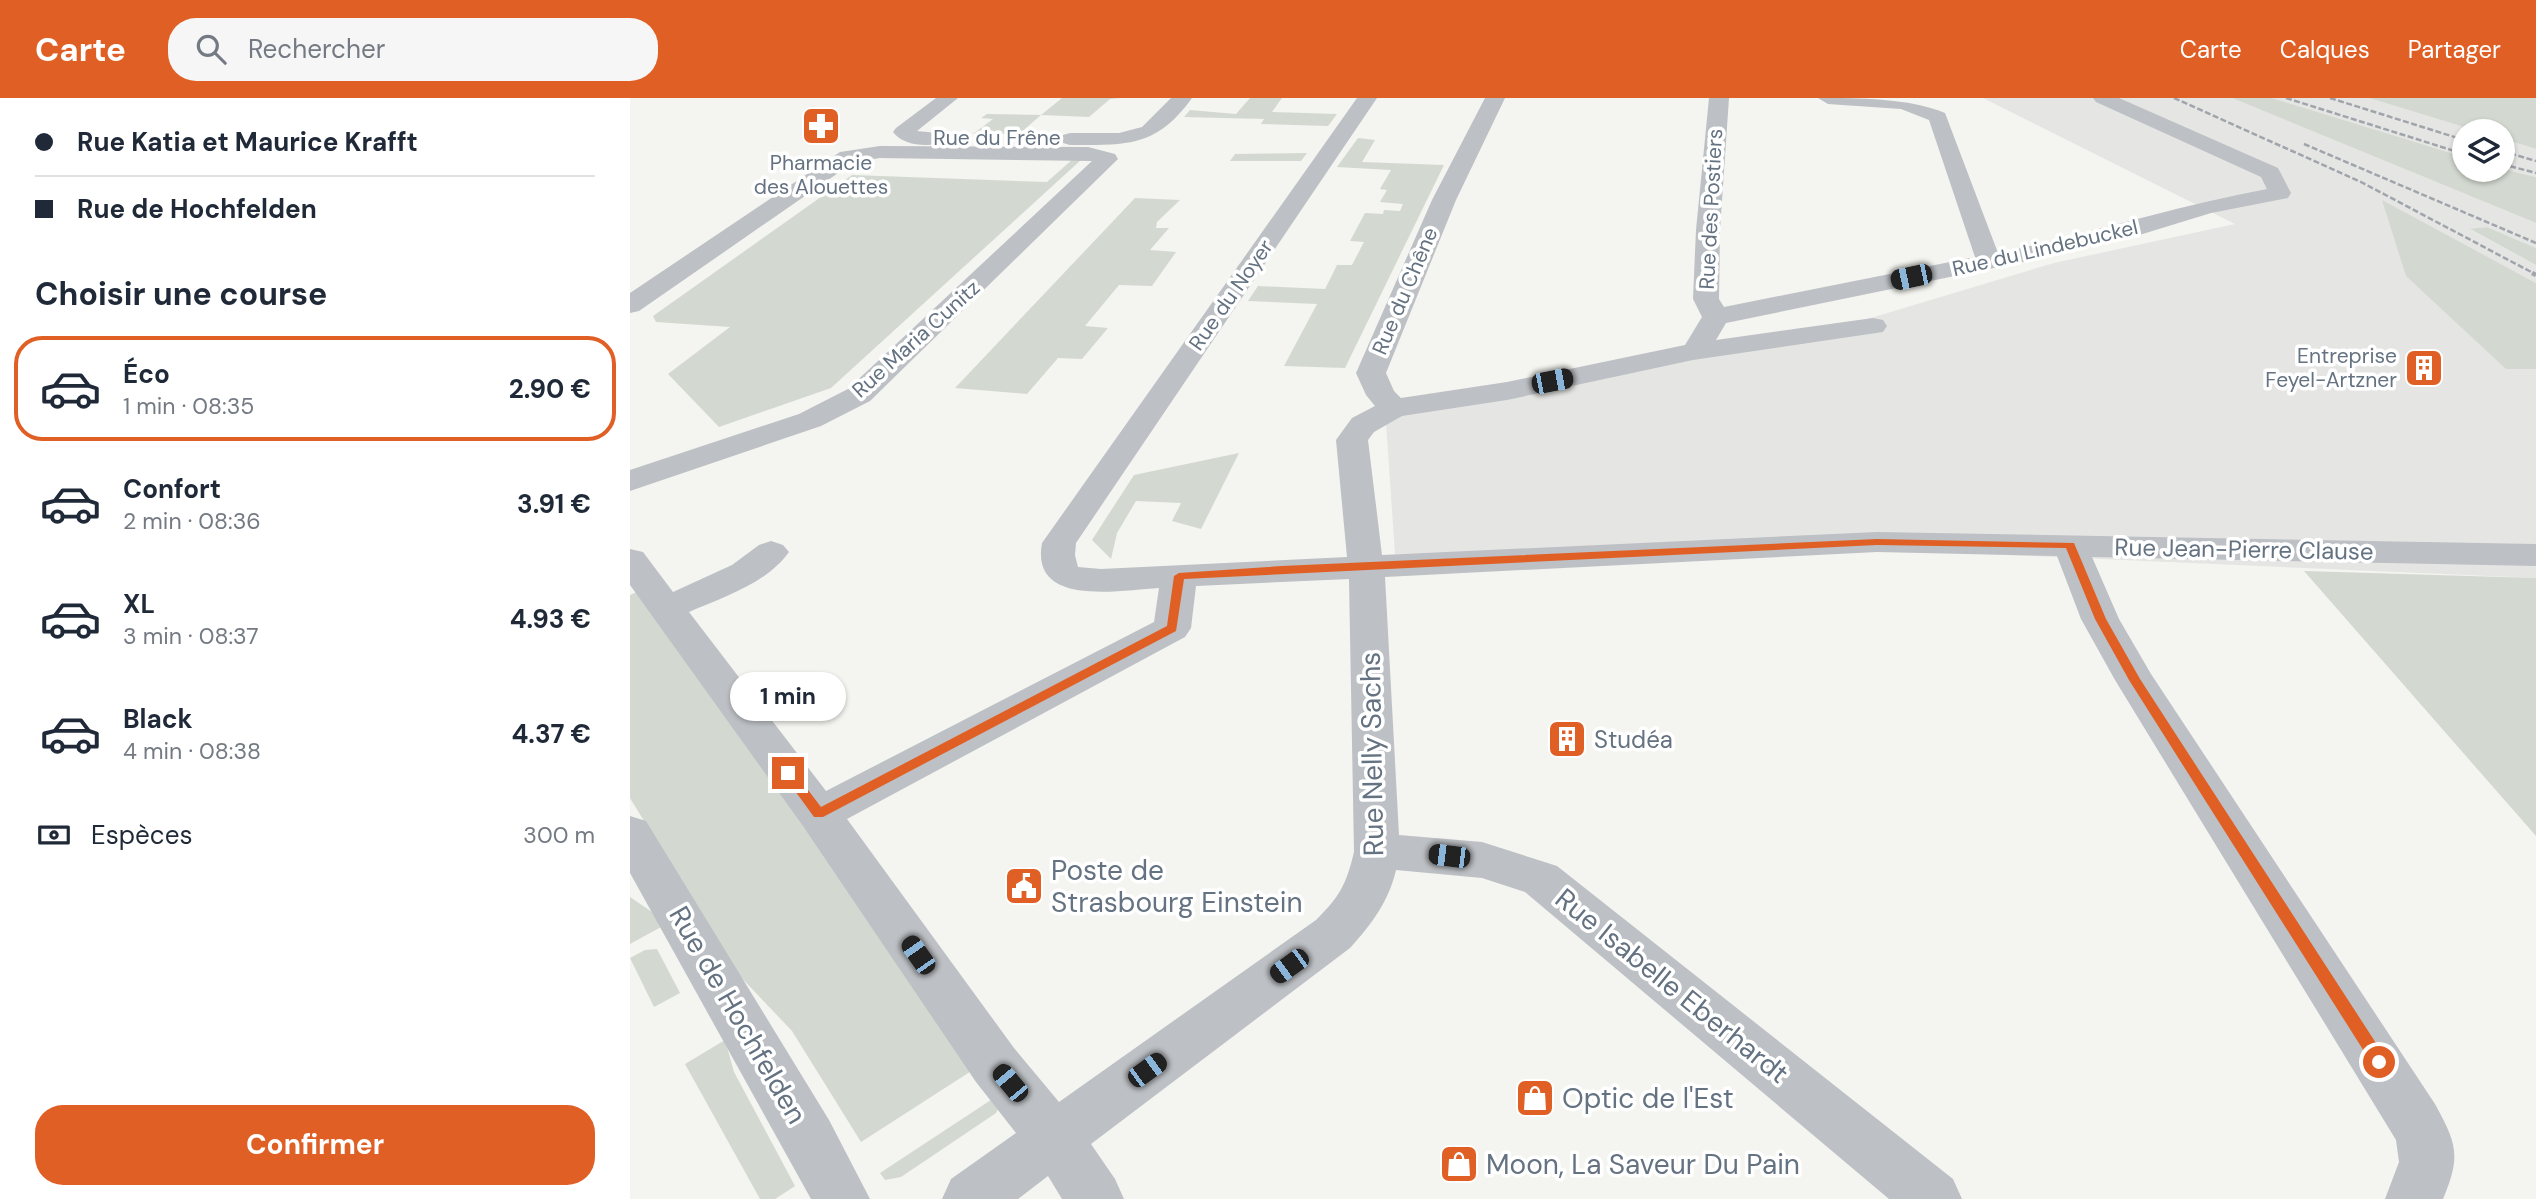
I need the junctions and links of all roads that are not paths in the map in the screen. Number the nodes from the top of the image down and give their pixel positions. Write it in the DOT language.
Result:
graph roads {
  1 [pos="948,98"];
  2 [pos="1182,98"];
  3 [pos="1367,98"];
  4 [pos="1495,98"];
  5 [pos="1719,98"];
  6 [pos="1828,98"];
  7 [pos="2103,98"];
  8 [pos="1988,260"];
  9 [pos="630,305"];
  10 [pos="1716,317"];
  11 [pos="1872,326"];
  12 [pos="1695,351"];
  13 [pos="1394,408"];
  14 [pos="630,481"];
  15 [pos="2070,545"];
  16 [pos="771,552"];
  17 [pos="2536,555"];
  18 [pos="1365,559"];
  19 [pos="630,560"];
  20 [pos="1179,576"];
  21 [pos="665,609"];
  22 [pos="819,814"];
  23 [pos="630,833"];
  24 [pos="1377,852"];
  25 [pos="1054,1137"];
  26 [pos="841,1199"];
  27 [pos="971,1199"];
  28 [pos="1094,1199"];
  29 [pos="1933,1199"];
  30 [pos="2414,1199"];
  1 -- 2 [label="street, Rue du Frêne"];
  3 -- 20 [label="street, Rue du Noyer"];
  4 -- 13 [label="street, Rue du Chêne"];
  5 -- 10 [label="street, Rue des Postiers"];
  6 -- 8 [label="street"];
  7 -- 8 [label="street, Rue du Lindebuckel"];
  8 -- 10 [label="street, Rue du Lindebuckel"];
  9 -- 14 [label="street, Rue Maria Cunitz"];
  10 -- 12 [label="street"];
  11 -- 12 [label="street"];
  12 -- 13 [label="street"];
  13 -- 18 [label="street"];
  15 -- 17 [label="street, Rue Jean-Pierre Clause"];
  15 -- 18 [label="street, Rue Jean-Pierre Clause"];
  15 -- 30 [label="street"];
  16 -- 21 [label="street"];
  18 -- 20 [label="street, Rue Jean-Pierre Clause"];
  18 -- 24 [label="street, Rue Nelly Sachs"];
  19 -- 21 [label="street"];
  20 -- 22 [label="street"];
  21 -- 22 [label="street"];
  22 -- 25 [label="street"];
  23 -- 26 [label="street, Rue de Hochfelden"];
  24 -- 25 [label="street, Rue Nelly Sachs"];
  24 -- 29 [label="street, Rue Isabelle Eberhardt"];
  25 -- 27 [label="street, Rue Nelly Sachs"];
  25 -- 28 [label="street"];
}
